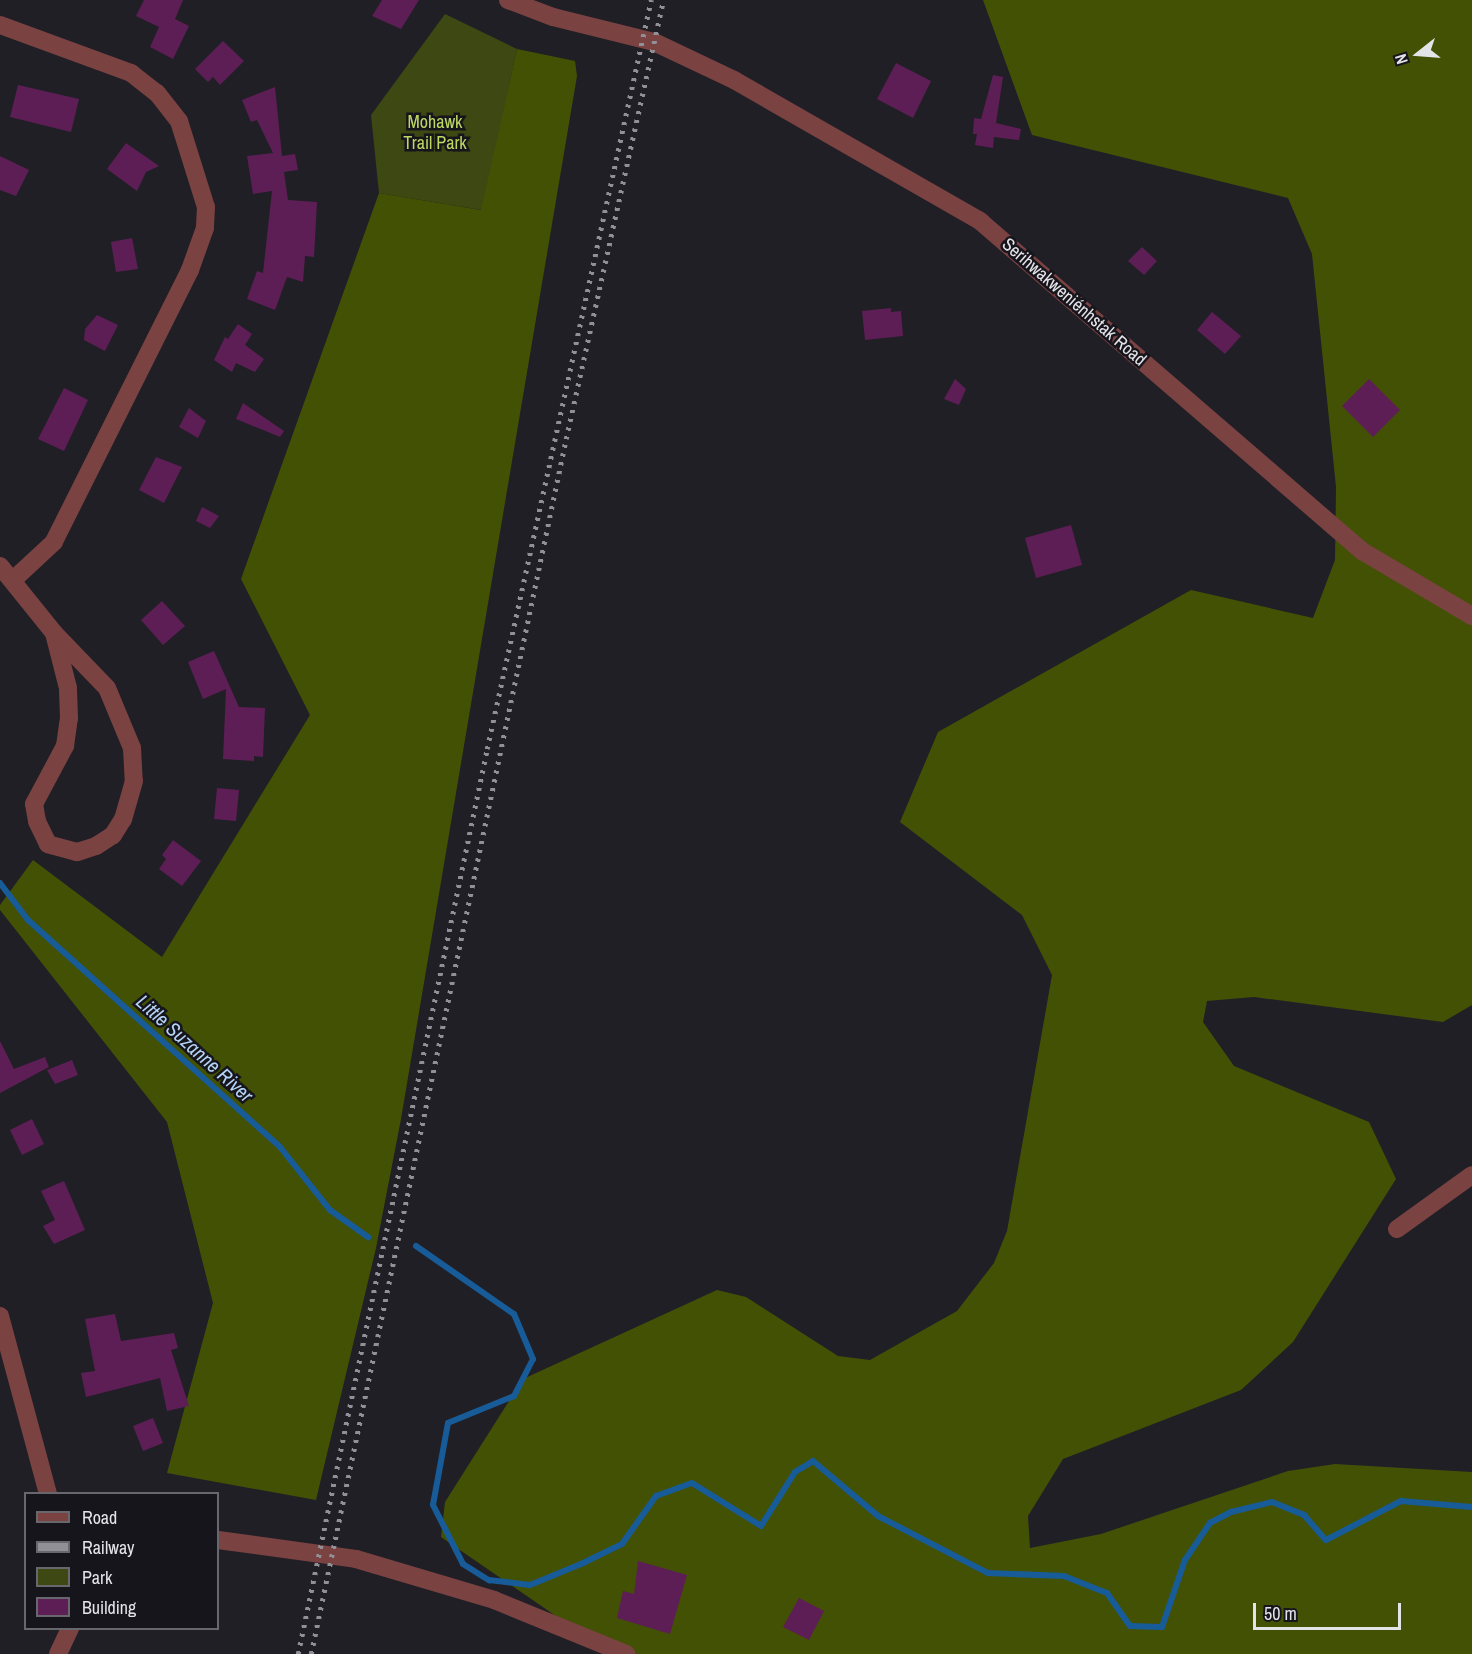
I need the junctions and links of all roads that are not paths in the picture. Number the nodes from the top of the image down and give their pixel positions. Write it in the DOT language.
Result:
graph roads {
  1 [pos="508,0"];
  2 [pos="0,25"];
  3 [pos="0,566"];
  4 [pos="13,580"];
  5 [pos="1472,616"];
  6 [pos="54,633"];
  7 [pos="1472,1175"];
  8 [pos="1397,1229"];
  9 [pos="0,1317"];
  10 [pos="47,1492"];
  11 [pos="219,1540"];
  12 [pos="70,1630"];
  13 [pos="58,1654"];
  14 [pos="626,1654"];
  1 -- 5 [label="street, Serihwakweniénhstak Road"];
  2 -- 4 [label="street"];
  3 -- 4 [label="street"];
  4 -- 6 [label="street"];
  6 -- 6 [label="street"];
  7 -- 8 [label="street"];
  9 -- 10 [label="street"];
  11 -- 14 [label="street"];
  12 -- 13 [label="street"];
}
